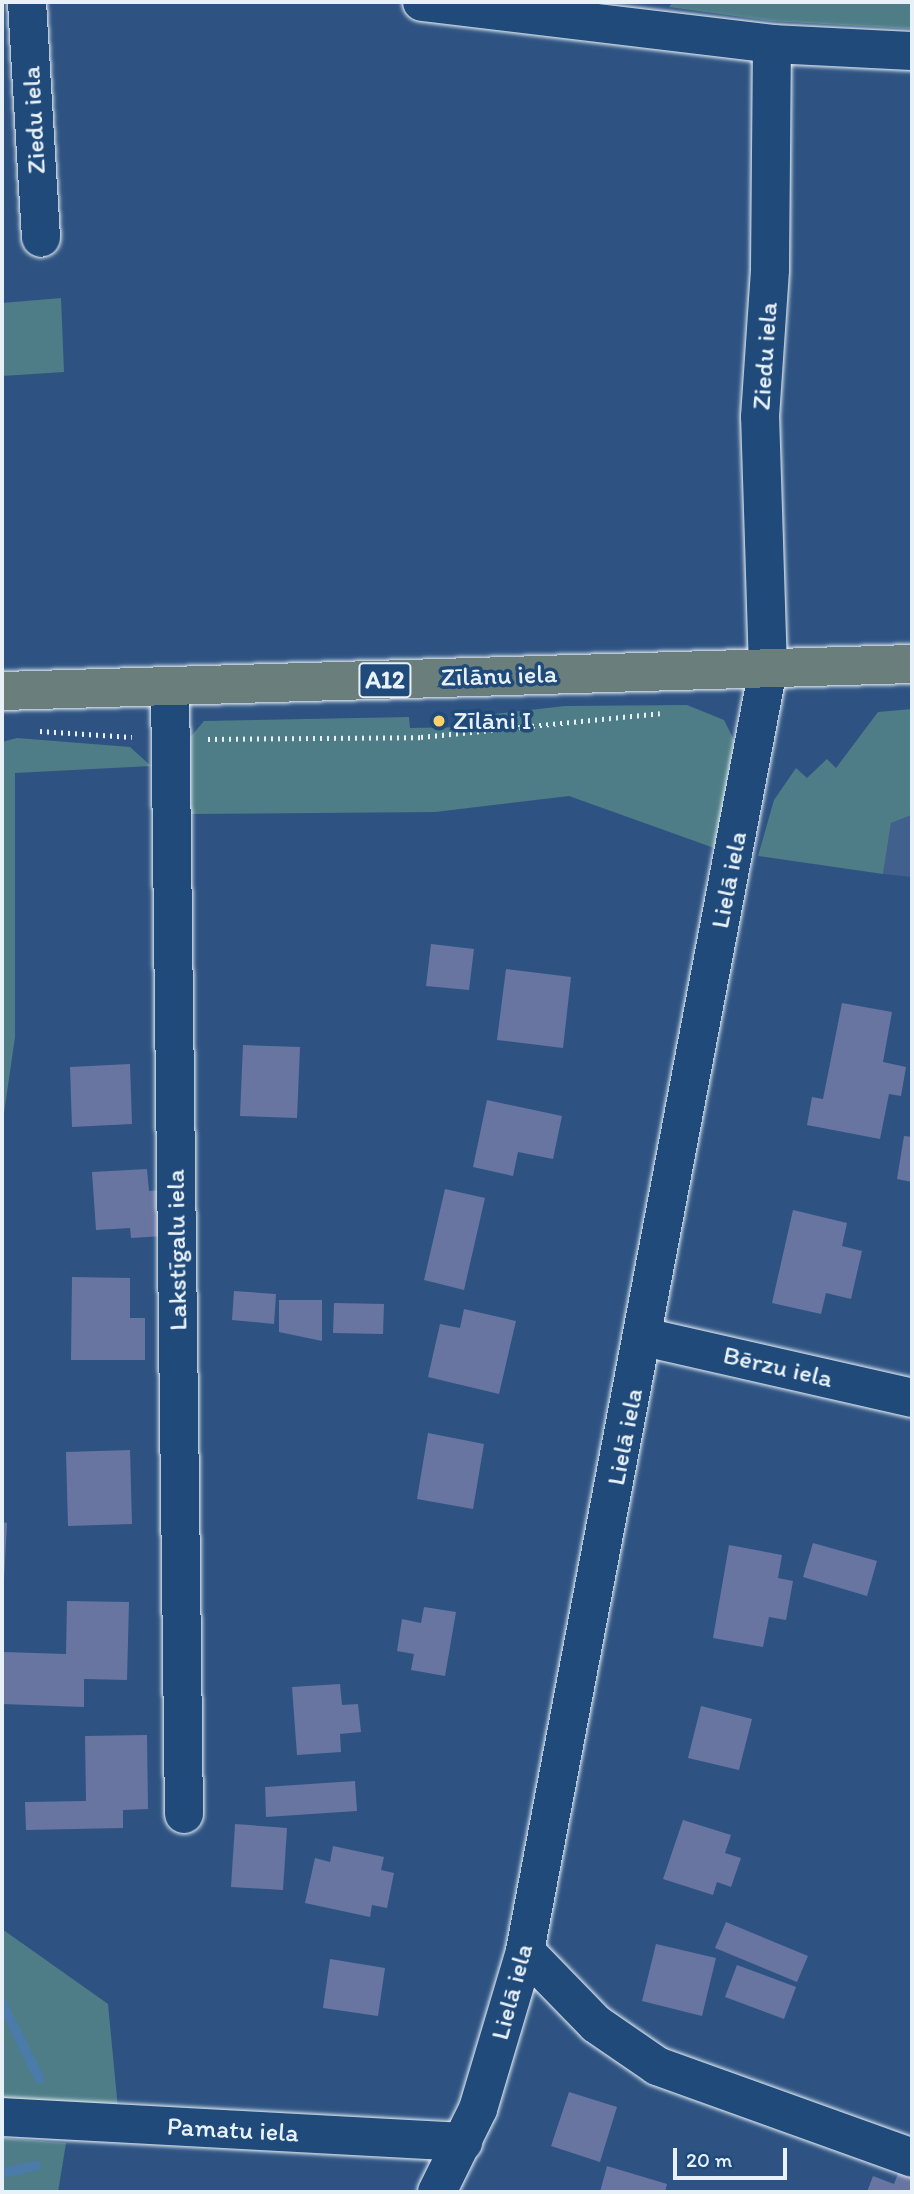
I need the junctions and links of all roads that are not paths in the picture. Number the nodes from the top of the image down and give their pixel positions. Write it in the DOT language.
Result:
graph roads {
  1 [pos="27,2"];
  2 [pos="422,2"];
  3 [pos="772,44"];
  4 [pos="912,51"];
  5 [pos="41,238"];
  6 [pos="912,664"];
  7 [pos="768,669"];
  8 [pos="170,686"];
  9 [pos="2,691"];
  10 [pos="644,1337"];
  11 [pos="912,1398"];
  12 [pos="184,1815"];
  13 [pos="525,1951"];
  14 [pos="2,2117"];
  15 [pos="464,2142"];
  16 [pos="912,2158"];
  17 [pos="437,2192"];
  1 -- 5 [label="street, Ziedu iela"];
  2 -- 3 [label="street"];
  3 -- 4 [label="street"];
  3 -- 7 [label="street, Ziedu iela"];
  6 -- 7 [label="highway, Zīlānu iela / A12"];
  7 -- 8 [label="highway, Zīlānu iela / A12"];
  7 -- 10 [label="street, Lielā iela"];
  8 -- 9 [label="highway, Zīlānu iela / A12"];
  8 -- 12 [label="street, Lakstīgalu iela"];
  10 -- 11 [label="street, Bērzu iela"];
  10 -- 13 [label="street, Lielā iela"];
  13 -- 15 [label="street, Lielā iela"];
  13 -- 16 [label="street"];
  14 -- 15 [label="street, Pamatu iela"];
  15 -- 17 [label="street, Lielā iela"];
}
